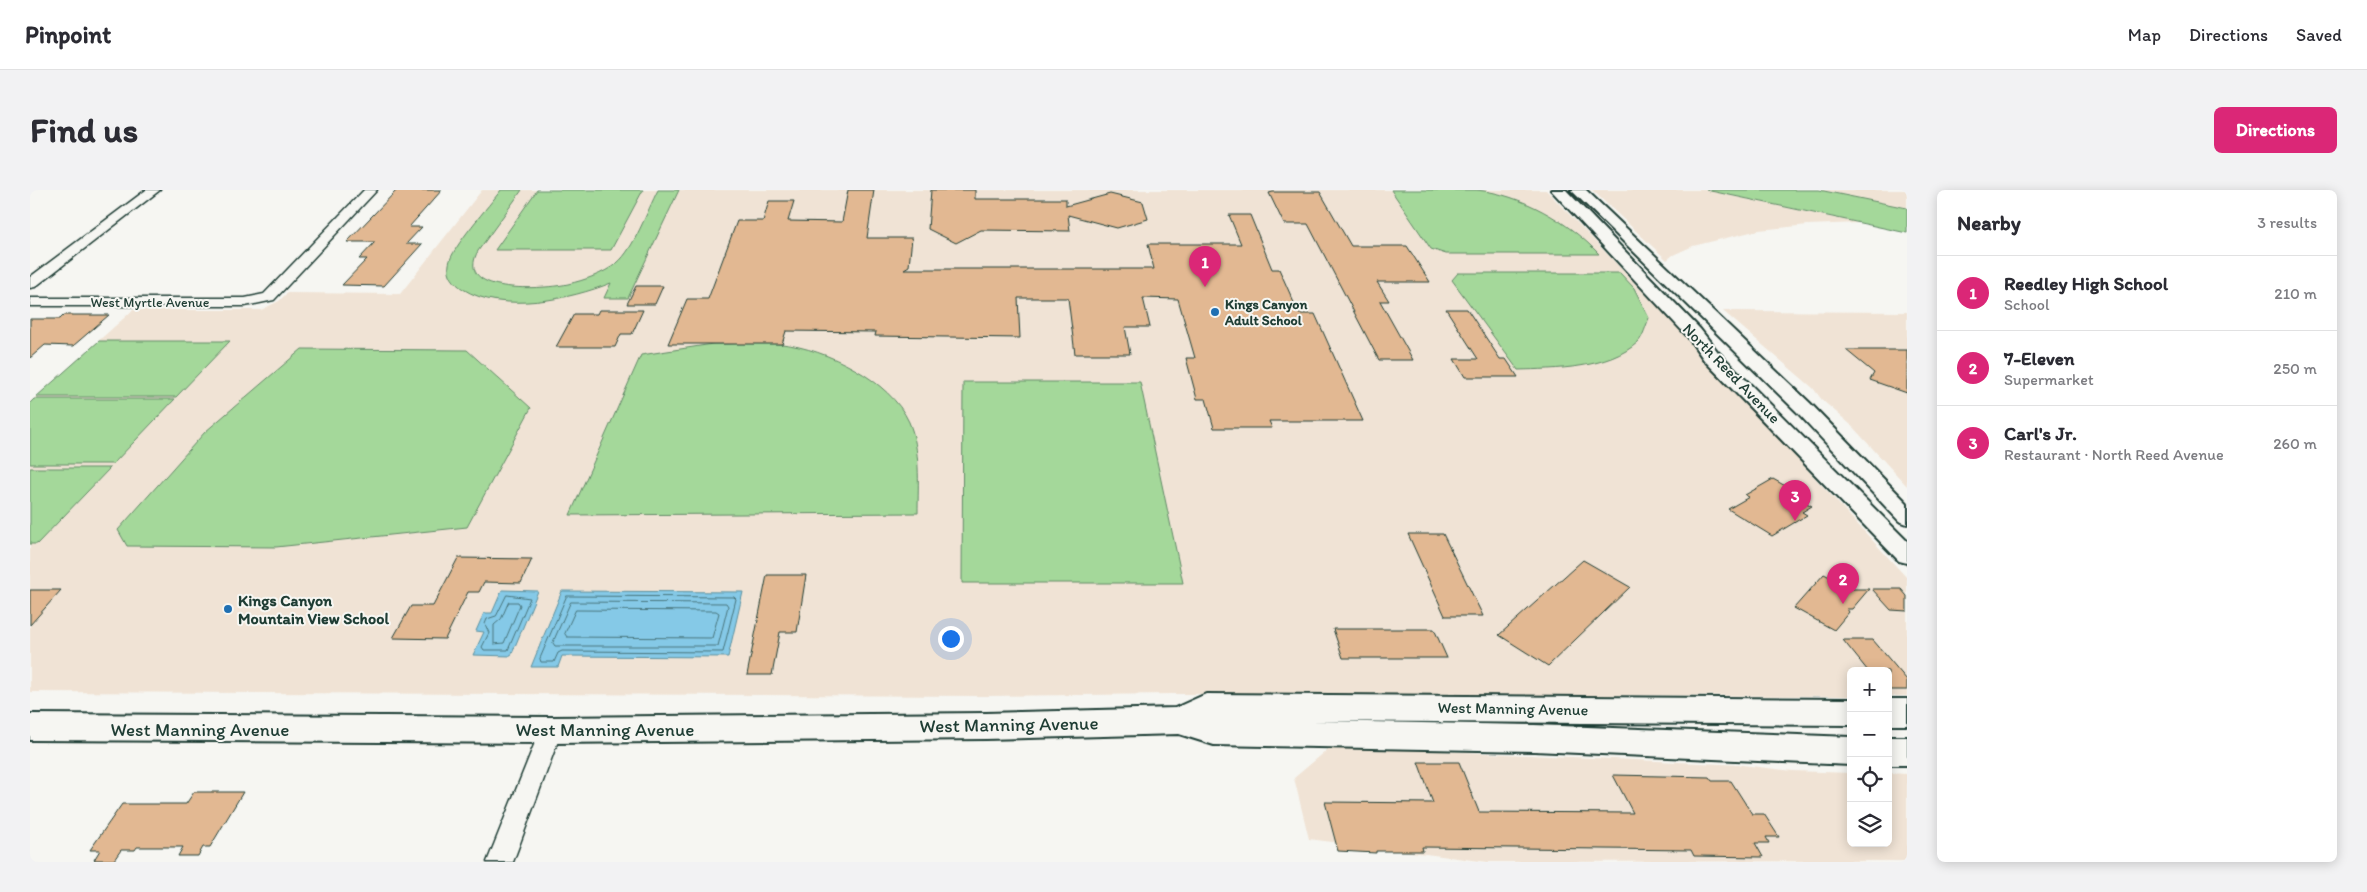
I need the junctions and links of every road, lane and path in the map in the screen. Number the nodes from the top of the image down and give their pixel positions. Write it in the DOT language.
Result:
graph roads {
  1 [pos="154,190"];
  2 [pos="371,190"];
  3 [pos="1558,190"];
  4 [pos="1578,190"];
  5 [pos="1631,241"];
  6 [pos="30,284"];
  7 [pos="30,302"];
  8 [pos="1694,333"];
  9 [pos="1802,407"];
  10 [pos="1804,448"];
  11 [pos="1907,516"];
  12 [pos="1907,528"];
  13 [pos="1907,555"];
  14 [pos="1847,712"];
  15 [pos="1892,712"];
  16 [pos="1907,712"];
  17 [pos="1179,720"];
  18 [pos="30,727"];
  19 [pos="551,730"];
  20 [pos="1847,751"];
  21 [pos="1892,751"];
  22 [pos="1907,751"];
  23 [pos="500,862"];
  1 -- 6 [label="street"];
  2 -- 7 [label="street, West Myrtle Avenue"];
  3 -- 5 [label="street"];
  3 -- 8 [label="street, North Reed Avenue"];
  4 -- 5 [label="street, North Reed Avenue"];
  5 -- 9 [label="street, North Reed Avenue"];
  8 -- 9 [label="street"];
  8 -- 10 [label="street, North Reed Avenue"];
  9 -- 11 [label="street, North Reed Avenue"];
  10 -- 12 [label="street"];
  10 -- 13 [label="street, North Reed Avenue"];
  14 -- 17 [label="main road, West Manning Avenue"];
  15 -- 16 [label="main road"];
  17 -- 19 [label="main road, West Manning Avenue"];
  17 -- 20 [label="main road, West Manning Avenue"];
  18 -- 19 [label="main road, West Manning Avenue"];
  19 -- 23 [label="street"];
  21 -- 22 [label="main road"];
}
